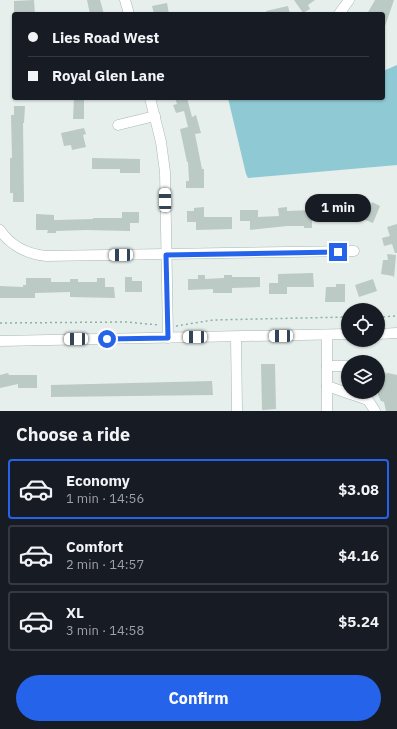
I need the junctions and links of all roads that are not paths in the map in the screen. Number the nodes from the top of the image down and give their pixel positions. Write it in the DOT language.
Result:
graph roads {
  1 [pos="125,0"];
  2 [pos="349,0"];
  3 [pos="128,12"];
  4 [pos="340,12"];
  5 [pos="151,100"];
  6 [pos="155,116"];
  7 [pos="118,126"];
  8 [pos="0,230"];
  9 [pos="354,252"];
  10 [pos="166,255"];
  11 [pos="341,334"];
  12 [pos="385,334"];
  13 [pos="397,334"];
  14 [pos="327,335"];
  15 [pos="236,337"];
  16 [pos="168,338"];
  17 [pos="0,341"];
  18 [pos="327,366"];
  19 [pos="341,366"];
  20 [pos="327,386"];
  21 [pos="236,411"];
  22 [pos="327,411"];
  23 [pos="375,411"];
  1 -- 3 [label="street"];
  2 -- 4 [label="street"];
  5 -- 6 [label="street"];
  6 -- 7 [label="street"];
  6 -- 10 [label="street"];
  8 -- 10 [label="street"];
  9 -- 10 [label="street"];
  10 -- 16 [label="street"];
  11 -- 14 [label="street"];
  12 -- 13 [label="street"];
  14 -- 15 [label="street"];
  14 -- 18 [label="street"];
  15 -- 16 [label="street"];
  15 -- 21 [label="street"];
  16 -- 17 [label="street"];
  18 -- 19 [label="street"];
  18 -- 20 [label="street"];
  20 -- 22 [label="street"];
  20 -- 23 [label="street"];
}
